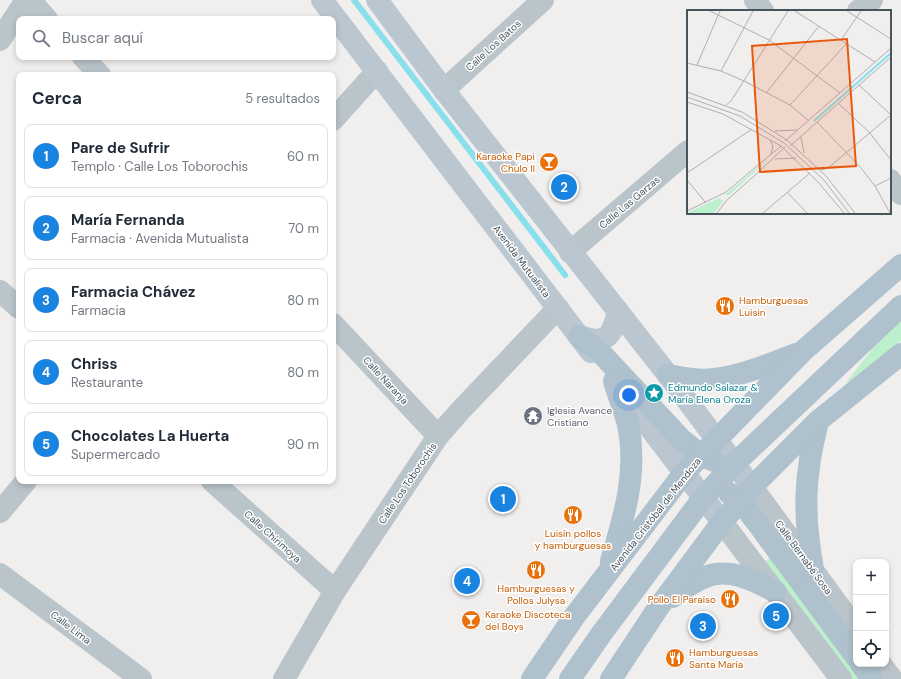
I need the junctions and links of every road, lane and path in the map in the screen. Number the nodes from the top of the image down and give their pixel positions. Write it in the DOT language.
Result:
graph roads {
  1 [pos="26,0"];
  2 [pos="30,0"];
  3 [pos="322,0"];
  4 [pos="377,0"];
  5 [pos="543,0"];
  6 [pos="755,0"];
  7 [pos="872,0"];
  8 [pos="762,10"];
  9 [pos="859,10"];
  10 [pos="44,16"];
  11 [pos="334,16"];
  12 [pos="336,18"];
  13 [pos="0,40"];
  14 [pos="86,60"];
  15 [pos="377,71"];
  16 [pos="97,72"];
  17 [pos="444,90"];
  18 [pos="336,117"];
  19 [pos="687,153"];
  20 [pos="891,181"];
  21 [pos="901,194"];
  22 [pos="570,252"];
  23 [pos="901,265"];
  24 [pos="0,291"];
  25 [pos="16,305"];
  26 [pos="901,306"];
  27 [pos="558,308"];
  28 [pos="618,311"];
  29 [pos="336,327"];
  30 [pos="579,336"];
  31 [pos="803,351"];
  32 [pos="901,354"];
  33 [pos="668,375"];
  34 [pos="614,381"];
  35 [pos="818,421"];
  36 [pos="438,436"];
  37 [pos="716,440"];
  38 [pos="796,443"];
  39 [pos="701,455"];
  40 [pos="734,464"];
  41 [pos="682,481"];
  42 [pos="23,484"];
  43 [pos="215,484"];
  44 [pos="709,492"];
  45 [pos="746,494"];
  46 [pos="0,512"];
  47 [pos="722,522"];
  48 [pos="813,569"];
  49 [pos="0,574"];
  50 [pos="606,576"];
  51 [pos="335,591"];
  52 [pos="776,592"];
  53 [pos="658,608"];
  54 [pos="853,625"];
  55 [pos="853,653"];
  56 [pos="863,667"];
  57 [pos="883,667"];
  58 [pos="141,679"];
  59 [pos="284,679"];
  60 [pos="532,679"];
  61 [pos="570,679"];
  62 [pos="611,679"];
  63 [pos="841,679"];
  64 [pos="872,679"];
  65 [pos="892,679"];
  1 -- 13 [label="street"];
  2 -- 10 [label="street"];
  3 -- 11 [label="main road, Avenida Mutualista"];
  4 -- 17 [label="main road"];
  5 -- 17 [label="street, Calle Los Batos"];
  6 -- 8 [label="street"];
  7 -- 9 [label="street"];
  12 -- 15 [label="main road, Avenida Mutualista"];
  14 -- 16 [label="street"];
  15 -- 18 [label="street"];
  15 -- 27 [label="main road, Avenida Mutualista"];
  17 -- 22 [label="main road"];
  19 -- 22 [label="street, Calle Las Garzas"];
  20 -- 21 [label="street"];
  22 -- 28 [label="main road"];
  23 -- 31 [label="main road, Avenida Cristóbal de Mendoza"];
  24 -- 25 [label="street"];
  26 -- 40 [label="main road"];
  27 -- 30 [label="main road, Avenida Mutualista"];
  27 -- 36 [label="street, Calle Los Toborochis"];
  28 -- 30 [label="main road"];
  28 -- 33 [label="main road"];
  29 -- 36 [label="street, Calle Naranja"];
  30 -- 34 [label="main road, Avenida Mutualista"];
  30 -- 39 [label="main road"];
  31 -- 33 [label="main road"];
  31 -- 37 [label="main road, Avenida Cristóbal de Mendoza"];
  32 -- 35 [label="main road"];
  33 -- 37 [label="main road"];
  34 -- 41 [label="main road, Avenida Mutualista"];
  34 -- 50 [label="main road"];
  35 -- 38 [label="main road"];
  35 -- 48 [label="main road"];
  36 -- 51 [label="street, Calle Los Toborochis"];
  37 -- 39 [label="main road, Avenida Cristóbal de Mendoza"];
  37 -- 40 [label="main road"];
  38 -- 40 [label="main road"];
  38 -- 45 [label="main road"];
  39 -- 40 [label="main road"];
  39 -- 41 [label="main road, Avenida Cristóbal de Mendoza"];
  40 -- 44 [label="main road"];
  40 -- 45 [label="main road"];
  41 -- 44 [label="main road, Avenida Mutualista"];
  41 -- 50 [label="main road, Avenida Cristóbal de Mendoza"];
  42 -- 46 [label="street"];
  43 -- 51 [label="street, Calle Chirimoya"];
  44 -- 45 [label="main road"];
  44 -- 47 [label="main road, Avenida Mutualista"];
  44 -- 61 [label="main road"];
  45 -- 47 [label="main road"];
  45 -- 48 [label="street, Calle Bernabé Sosa"];
  45 -- 55 [label="main road"];
  47 -- 52 [label="street"];
  47 -- 53 [label="main road"];
  48 -- 54 [label="street, Calle Bernabé Sosa"];
  49 -- 58 [label="street, Calle Lima"];
  50 -- 60 [label="main road, Avenida Cristóbal de Mendoza"];
  51 -- 59 [label="street, Calle Los Toborochis"];
  52 -- 53 [label="main road"];
  52 -- 63 [label="street"];
  53 -- 62 [label="main road"];
  56 -- 64 [label="main road"];
  57 -- 65 [label="street"];
}
